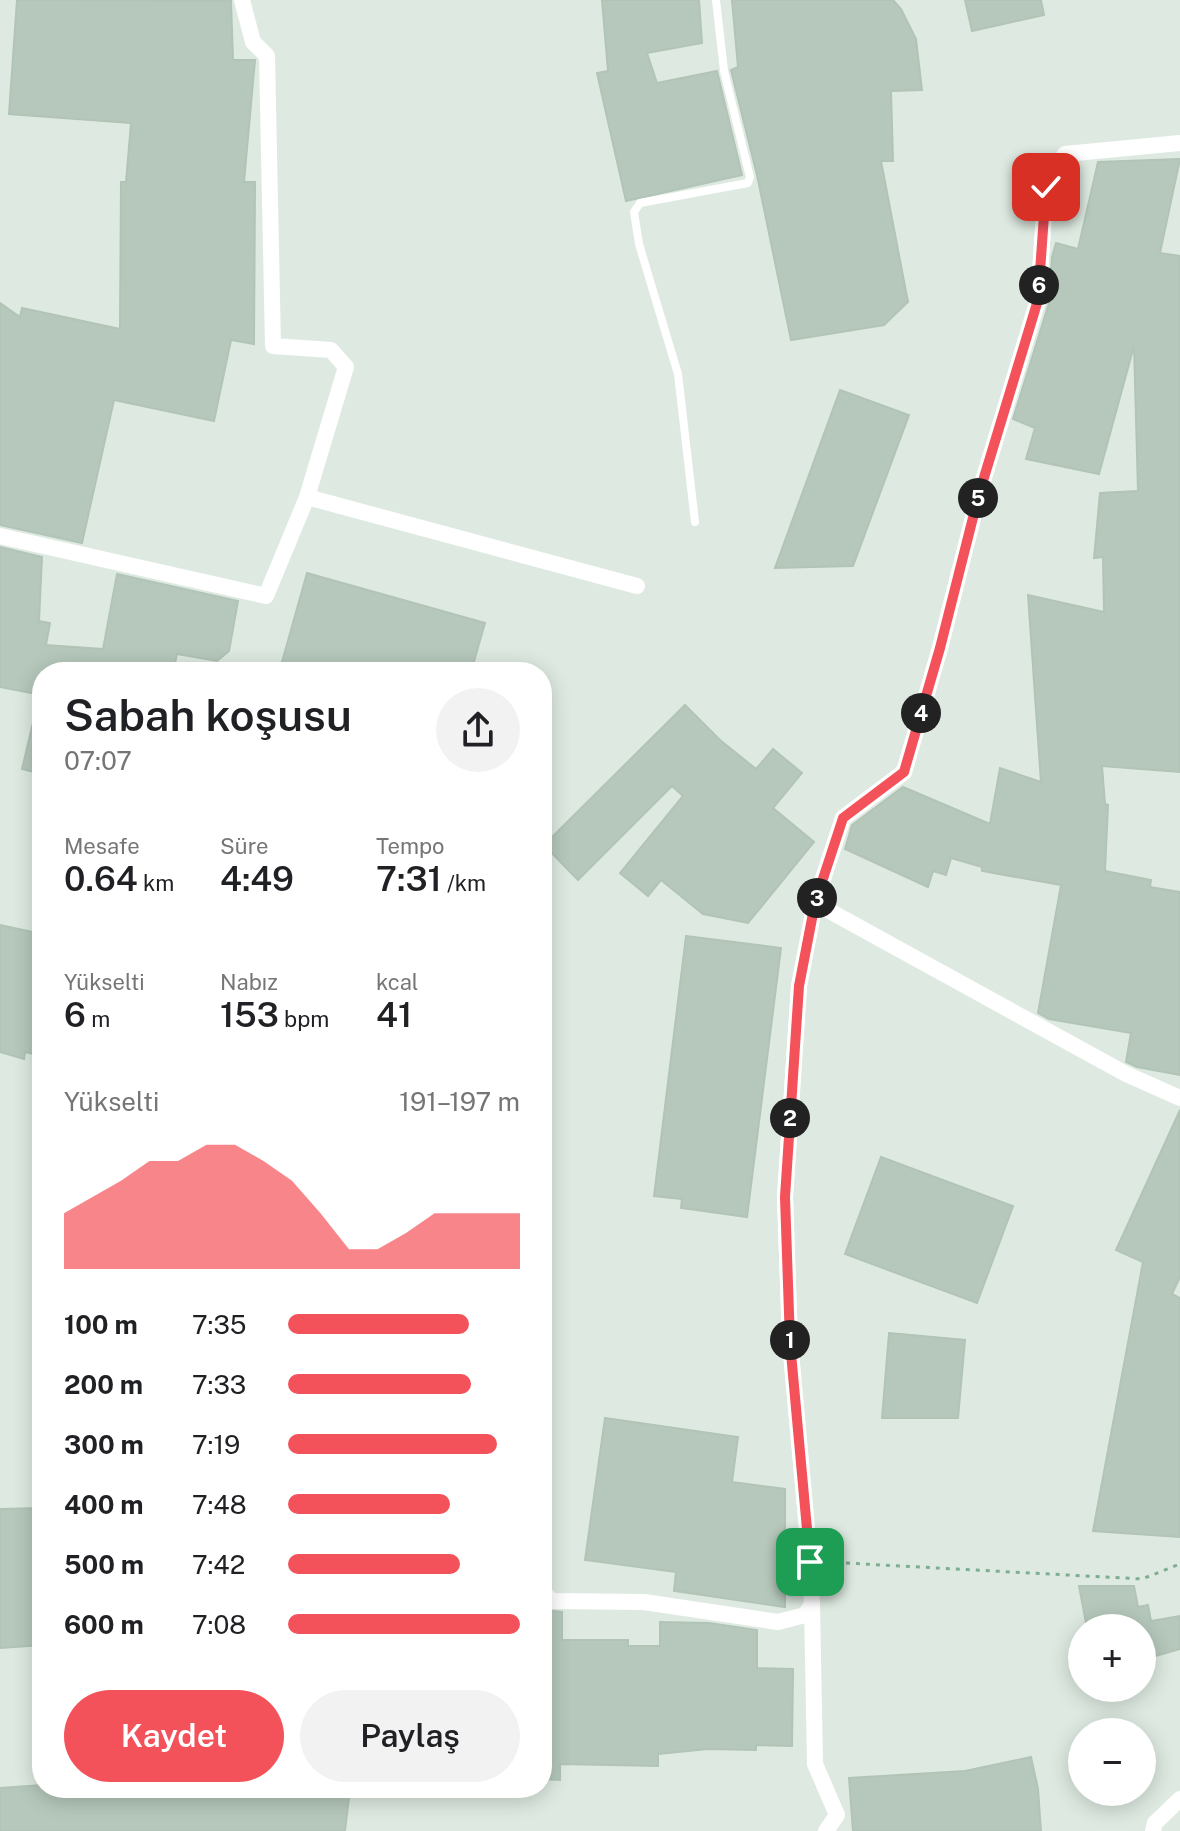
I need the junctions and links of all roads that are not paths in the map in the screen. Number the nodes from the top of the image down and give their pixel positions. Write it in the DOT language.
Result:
graph roads {
  1 [pos="242,0"];
  2 [pos="716,0"];
  3 [pos="1180,143"];
  4 [pos="307,497"];
  5 [pos="695,522"];
  6 [pos="0,536"];
  7 [pos="637,586"];
  8 [pos="815,903"];
  9 [pos="1180,1098"];
  10 [pos="552,1601"];
  11 [pos="812,1604"];
  12 [pos="1180,1799"];
  13 [pos="826,1831"];
  14 [pos="1153,1831"];
  1 -- 4 [label="street"];
  2 -- 5 [label="lane"];
  3 -- 8 [label="street"];
  4 -- 6 [label="street"];
  4 -- 7 [label="street"];
  8 -- 9 [label="street"];
  8 -- 11 [label="street"];
  10 -- 11 [label="street"];
  11 -- 13 [label="street"];
  12 -- 14 [label="street"];
}
